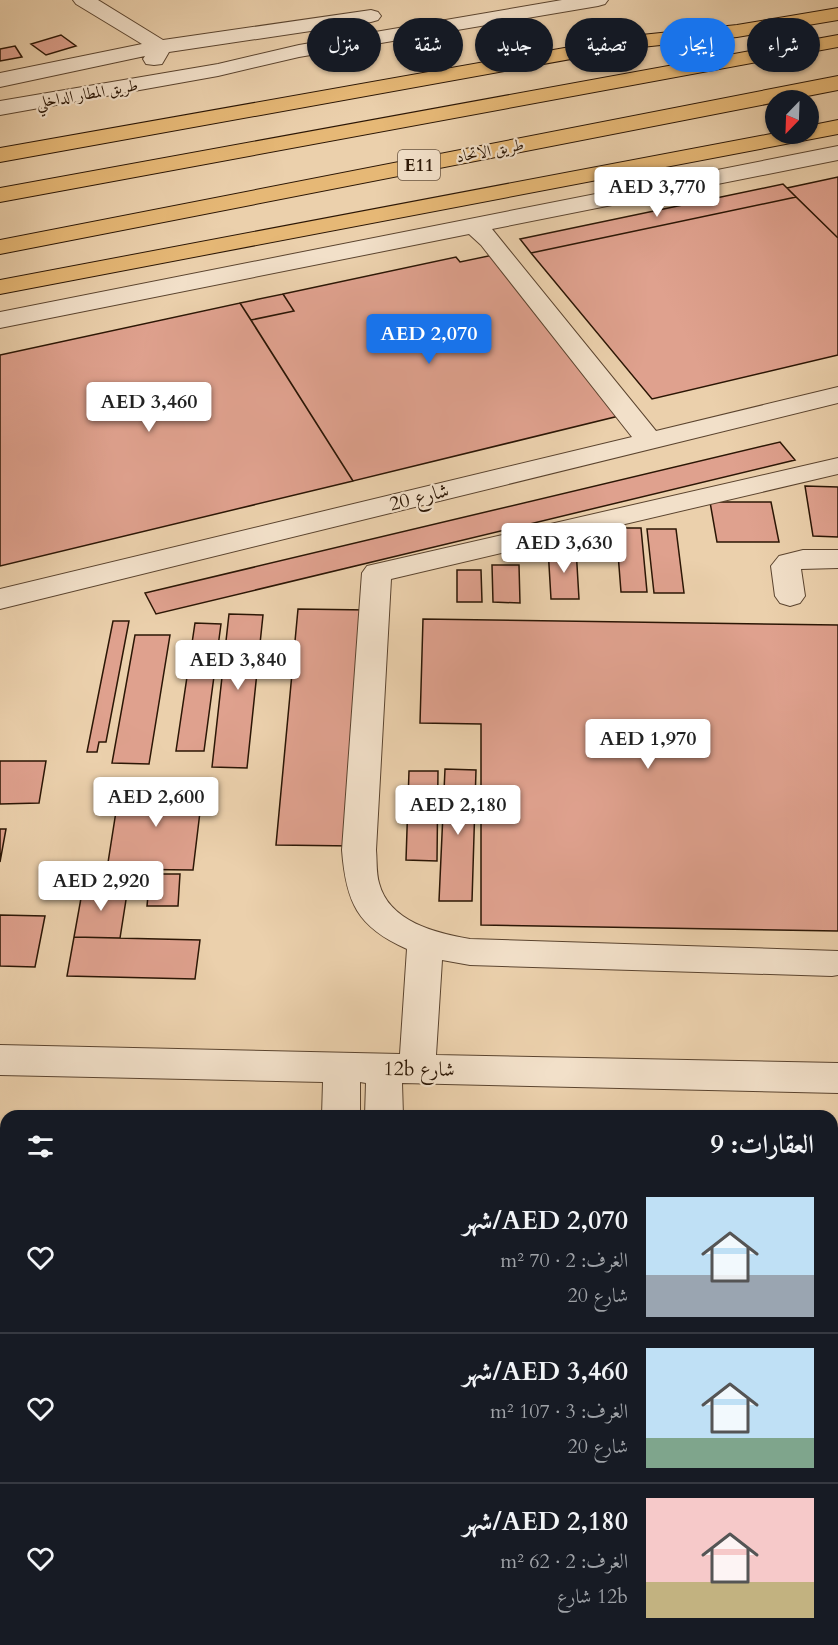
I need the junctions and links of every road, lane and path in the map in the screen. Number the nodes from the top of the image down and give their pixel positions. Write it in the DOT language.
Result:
graph roads {
  1 [pos="598,0"];
  2 [pos="834,0"];
  3 [pos="84,1"];
  4 [pos="388,14"];
  5 [pos="838,14"];
  6 [pos="648,38"];
  7 [pos="648,40"];
  8 [pos="838,41"];
  9 [pos="155,54"];
  10 [pos="565,54"];
  11 [pos="117,55"];
  12 [pos="265,58"];
  13 [pos="0,80"];
  14 [pos="838,83"];
  15 [pos="0,95"];
  16 [pos="0,108"];
  17 [pos="838,127"];
  18 [pos="819,131"];
  19 [pos="765,141"];
  20 [pos="838,153"];
  21 [pos="0,155"];
  22 [pos="0,195"];
  23 [pos="473,225"];
  24 [pos="0,247"];
  25 [pos="0,287"];
  26 [pos="0,320"];
  27 [pos="838,395"];
  28 [pos="650,441"];
  29 [pos="838,466"];
  30 [pos="838,559"];
  31 [pos="790,596"];
  32 [pos="0,599"];
  33 [pos="424,944"];
  34 [pos="832,963"];
  35 [pos="0,1060"];
  36 [pos="342,1067"];
  37 [pos="400,1068"];
  38 [pos="838,1078"];
  39 [pos="341,1110"];
  40 [pos="386,1110"];
  1 -- 12 [label="street, طريق المطار الداخلي"];
  2 -- 6 [label="main road"];
  3 -- 9 [label="street"];
  3 -- 11 [label="street"];
  4 -- 9 [label="street, طريق المطار الداخلي"];
  5 -- 7 [label="main road"];
  8 -- 22 [label="main road, E11"];
  9 -- 11 [label="street, طريق المطار الداخلي"];
  9 -- 12 [label="street"];
  9 -- 15 [label="street"];
  10 -- 21 [label="main road"];
  11 -- 13 [label="street, طريق المطار الداخلي"];
  12 -- 16 [label="street, طريق المطار الداخلي"];
  14 -- 24 [label="main road, طريق الاتحاد / E11"];
  17 -- 18 [label="main road"];
  19 -- 25 [label="main road"];
  20 -- 23 [label="street"];
  23 -- 26 [label="street"];
  23 -- 28 [label="street"];
  27 -- 28 [label="street, شارع 20"];
  28 -- 32 [label="street, شارع 20"];
  29 -- 33 [label="street"];
  30 -- 31 [label="street"];
  33 -- 34 [label="street"];
  33 -- 37 [label="street"];
  35 -- 36 [label="street, 12b شارع"];
  36 -- 37 [label="street, 12b شارع"];
  36 -- 39 [label="street"];
  37 -- 38 [label="street, 12b شارع"];
  37 -- 40 [label="street"];
}
